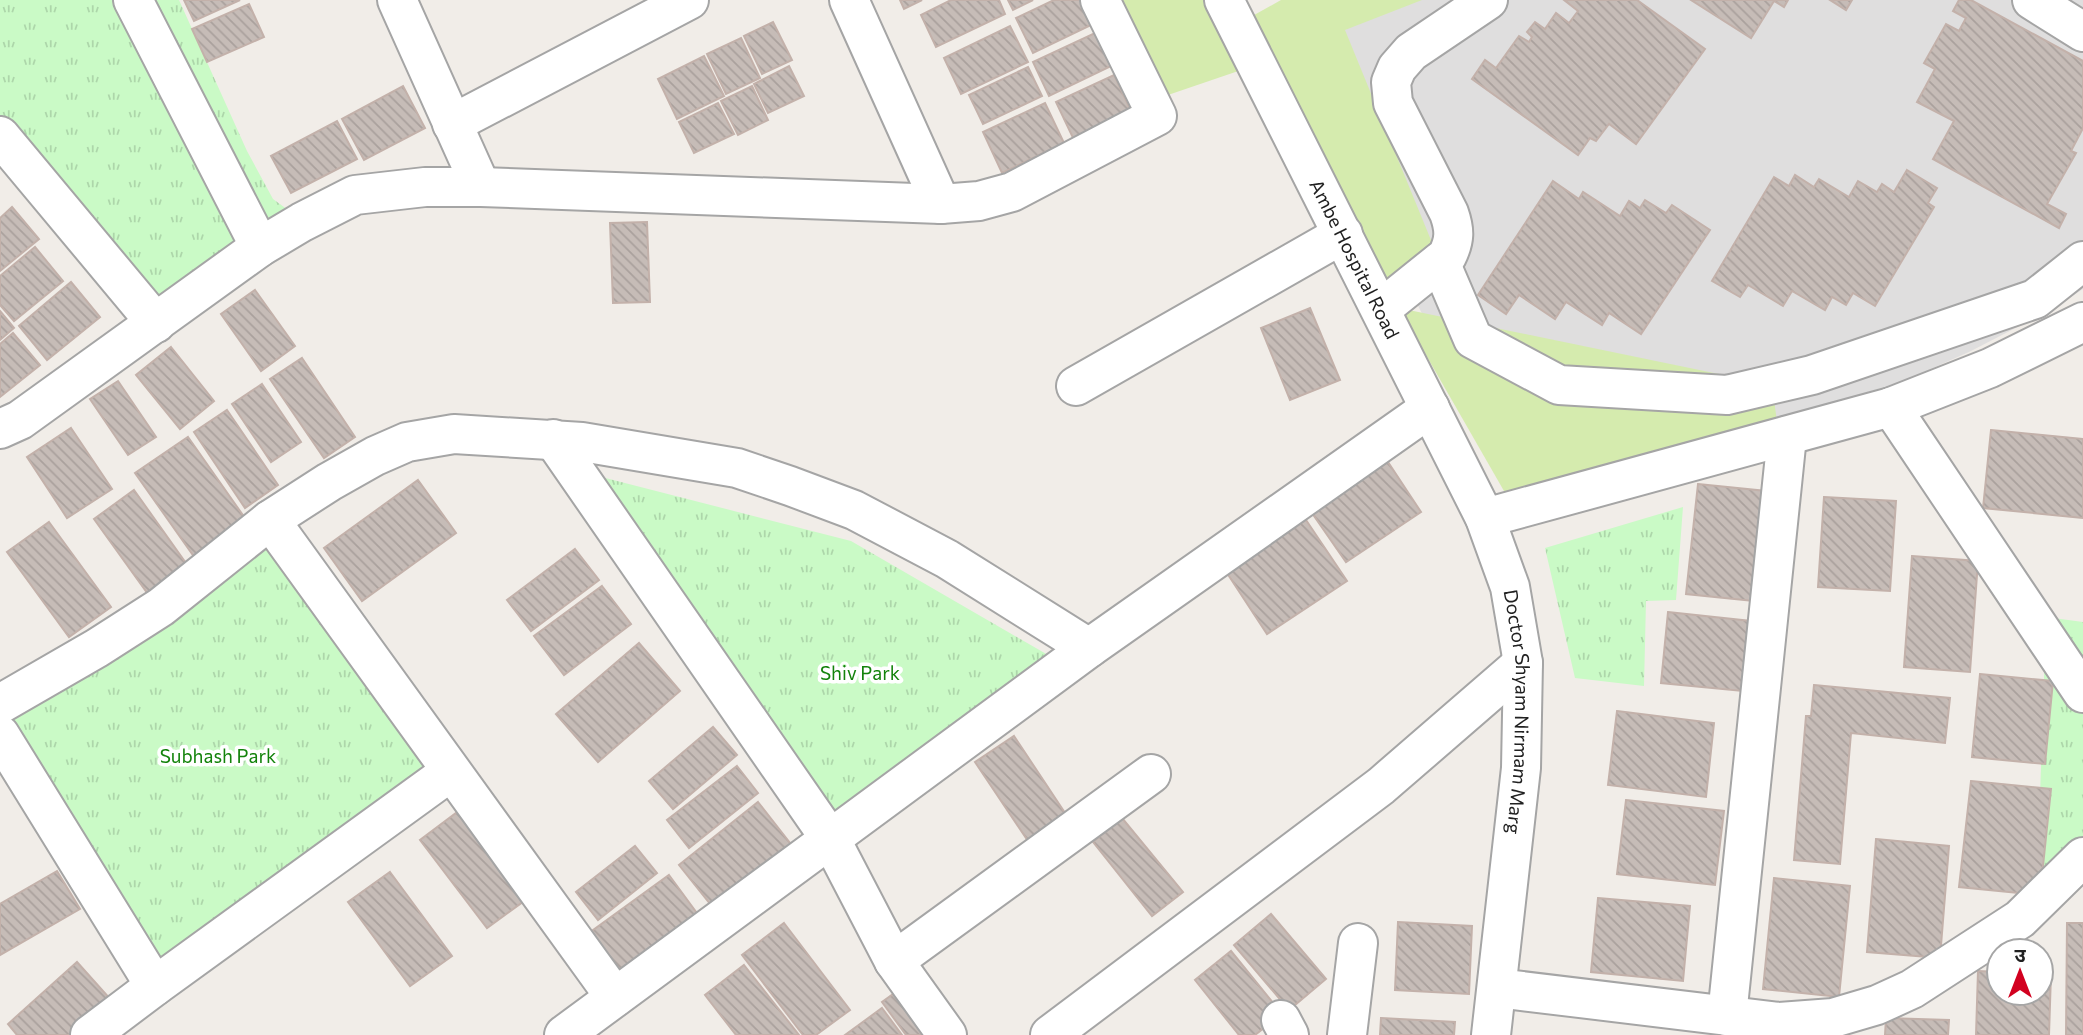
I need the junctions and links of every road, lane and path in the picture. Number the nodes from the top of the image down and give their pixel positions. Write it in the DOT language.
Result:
graph roads {
  1 [pos="133,0"];
  2 [pos="397,0"];
  3 [pos="689,0"];
  4 [pos="849,0"];
  5 [pos="1100,0"];
  6 [pos="1224,0"];
  7 [pos="1488,0"];
  8 [pos="2032,0"];
  9 [pos="2083,32"];
  10 [pos="452,124"];
  11 [pos="0,136"];
  12 [pos="481,187"];
  13 [pos="941,204"];
  14 [pos="1343,234"];
  15 [pos="260,247"];
  16 [pos="2083,261"];
  17 [pos="1440,262"];
  18 [pos="1381,309"];
  19 [pos="2083,322"];
  20 [pos="156,323"];
  21 [pos="1076,386"];
  22 [pos="1891,407"];
  23 [pos="1430,408"];
  24 [pos="0,429"];
  25 [pos="1787,436"];
  26 [pos="553,439"];
  27 [pos="1485,518"];
  28 [pos="270,520"];
  29 [pos="1089,648"];
  30 [pos="1523,663"];
  31 [pos="2083,693"];
  32 [pos="0,704"];
  33 [pos="0,735"];
  34 [pos="450,772"];
  35 [pos="1151,774"];
  36 [pos="831,840"];
  37 [pos="2083,857"];
  38 [pos="1358,943"];
  39 [pos="894,961"];
  40 [pos="155,986"];
  41 [pos="1497,988"];
  42 [pos="615,997"];
  43 [pos="1727,1016"];
  44 [pos="90,1035"];
  45 [pos="564,1035"];
  46 [pos="947,1035"];
  47 [pos="1049,1035"];
  48 [pos="1346,1035"];
  49 [pos="1491,1035"];
  1 -- 15 [label="street"];
  2 -- 10 [label="street"];
  3 -- 10 [label="street"];
  4 -- 13 [label="street"];
  5 -- 13 [label="street"];
  6 -- 14 [label="street, Ambe Hospital Road"];
  7 -- 17 [label="street"];
  8 -- 9 [label="street"];
  10 -- 12 [label="street"];
  11 -- 20 [label="street"];
  12 -- 13 [label="street"];
  12 -- 15 [label="street"];
  14 -- 18 [label="street, Ambe Hospital Road"];
  14 -- 21 [label="street"];
  15 -- 20 [label="street"];
  16 -- 17 [label="street"];
  17 -- 18 [label="street"];
  18 -- 23 [label="street, Ambe Hospital Road"];
  19 -- 22 [label="street"];
  20 -- 24 [label="street"];
  22 -- 25 [label="street"];
  22 -- 31 [label="street"];
  23 -- 27 [label="street, Ambe Hospital Road"];
  23 -- 29 [label="street"];
  25 -- 27 [label="street"];
  25 -- 43 [label="street"];
  26 -- 28 [label="street"];
  26 -- 29 [label="street"];
  26 -- 36 [label="street"];
  27 -- 30 [label="street, Doctor Shyam Nirmam Marg"];
  28 -- 32 [label="street"];
  28 -- 34 [label="street"];
  29 -- 36 [label="street"];
  30 -- 41 [label="street, Doctor Shyam Nirmam Marg"];
  30 -- 47 [label="street"];
  33 -- 40 [label="street"];
  34 -- 40 [label="street"];
  34 -- 42 [label="street"];
  35 -- 39 [label="street"];
  36 -- 39 [label="street"];
  36 -- 42 [label="street"];
  37 -- 43 [label="street"];
  38 -- 48 [label="street"];
  39 -- 46 [label="street"];
  40 -- 44 [label="street"];
  41 -- 43 [label="street"];
  41 -- 49 [label="street, Doctor Shyam Nirmam Marg"];
  42 -- 45 [label="street"];
}
